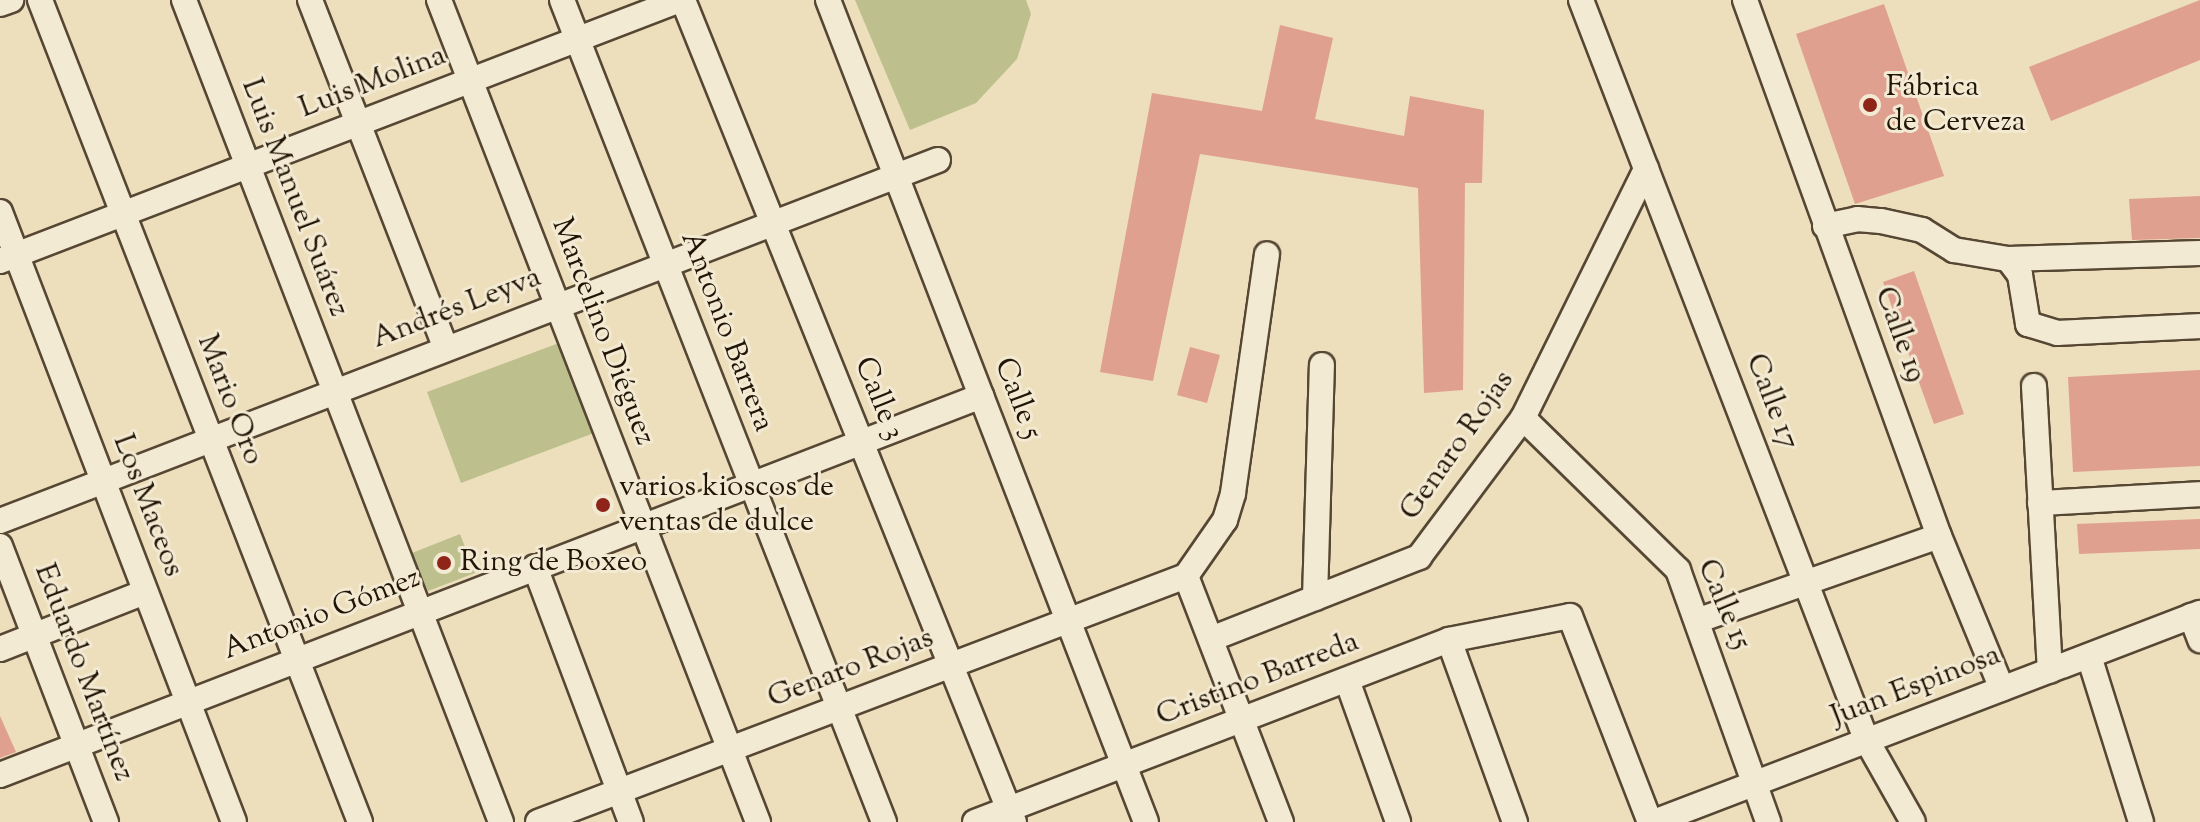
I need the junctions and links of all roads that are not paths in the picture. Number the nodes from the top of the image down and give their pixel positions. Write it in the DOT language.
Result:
graph roads {
  1 [pos="11,0"];
  2 [pos="40,0"];
  3 [pos="184,0"];
  4 [pos="310,0"];
  5 [pos="439,0"];
  6 [pos="562,0"];
  7 [pos="682,0"];
  8 [pos="828,0"];
  9 [pos="1581,0"];
  10 [pos="1745,0"];
  11 [pos="0,4"];
  12 [pos="577,39"];
  13 [pos="470,80"];
  14 [pos="358,124"];
  15 [pos="938,160"];
  16 [pos="247,166"];
  17 [pos="1646,169"];
  18 [pos="899,175"];
  19 [pos="0,212"];
  20 [pos="123,214"];
  21 [pos="772,223"];
  22 [pos="1825,226"];
  23 [pos="2200,253"];
  24 [pos="1267,254"];
  25 [pos="8,258"];
  26 [pos="2008,259"];
  27 [pos="665,264"];
  28 [pos="557,304"];
  29 [pos="2200,326"];
  30 [pos="446,348"];
  31 [pos="1322,365"];
  32 [pos="2034,386"];
  33 [pos="334,391"];
  34 [pos="981,396"];
  35 [pos="1523,418"];
  36 [pos="211,440"];
  37 [pos="860,441"];
  38 [pos="103,481"];
  39 [pos="751,484"];
  40 [pos="2200,494"];
  41 [pos="2040,503"];
  42 [pos="0,521"];
  43 [pos="643,526"];
  44 [pos="1939,536"];
  45 [pos="0,546"];
  46 [pos="535,567"];
  47 [pos="1186,576"];
  48 [pos="1807,582"];
  49 [pos="145,592"];
  50 [pos="1315,598"];
  51 [pos="420,612"];
  52 [pos="2196,615"];
  53 [pos="1699,620"];
  54 [pos="1069,621"];
  55 [pos="34,636"];
  56 [pos="1211,639"];
  57 [pos="1449,640"];
  58 [pos="2200,640"];
  59 [pos="0,649"];
  60 [pos="2089,656"];
  61 [pos="296,660"];
  62 [pos="952,665"];
  63 [pos="2050,671"];
  64 [pos="1347,680"];
  65 [pos="2002,689"];
  66 [pos="188,702"];
  67 [pos="839,708"];
  68 [pos="1244,719"];
  69 [pos="1866,739"];
  70 [pos="77,745"];
  71 [pos="729,750"];
  72 [pos="1125,765"];
  73 [pos="0,775"];
  74 [pos="1754,784"];
  75 [pos="619,791"];
  76 [pos="1012,815"];
  77 [pos="106,822"];
  78 [pos="234,822"];
  79 [pos="360,822"];
  80 [pos="501,822"];
  81 [pos="538,822"];
  82 [pos="631,822"];
  83 [pos="758,822"];
  84 [pos="884,822"];
  85 [pos="975,822"];
  86 [pos="1146,822"];
  87 [pos="1281,822"];
  88 [pos="1398,822"];
  89 [pos="1515,822"];
  90 [pos="1652,822"];
  91 [pos="1768,822"];
  92 [pos="1913,822"];
  93 [pos="2141,822"];
  1 -- 11 [label="street"];
  2 -- 20 [label="street, Mario Oro"];
  3 -- 16 [label="street, Luis Manuel Suárez"];
  4 -- 14 [label="street"];
  5 -- 13 [label="street, Marcelino Diéguez"];
  6 -- 12 [label="street, Antonio Barrera"];
  7 -- 12 [label="street, Luis Molina"];
  7 -- 21 [label="street, Calle 3"];
  8 -- 18 [label="street, Calle 5"];
  9 -- 17 [label="street, Calle 17"];
  10 -- 22 [label="street, Calle 19"];
  12 -- 13 [label="street, Luis Molina"];
  12 -- 27 [label="street, Antonio Barrera"];
  13 -- 14 [label="street, Luis Molina"];
  13 -- 28 [label="street, Marcelino Diéguez"];
  14 -- 16 [label="street, Luis Molina"];
  14 -- 30 [label="street"];
  15 -- 18 [label="street, Andrés Leyva"];
  16 -- 20 [label="street, Luis Molina"];
  16 -- 33 [label="street, Luis Manuel Suárez"];
  17 -- 35 [label="street, Genaro Rojas"];
  17 -- 48 [label="street, Calle 17"];
  18 -- 21 [label="street, Andrés Leyva"];
  18 -- 34 [label="street, Calle 5"];
  19 -- 25 [label="street, Los Maceos"];
  20 -- 25 [label="street, Luis Molina"];
  20 -- 36 [label="street, Mario Oro"];
  21 -- 27 [label="street, Andrés Leyva"];
  21 -- 37 [label="street, Calle 3"];
  22 -- 26 [label="street"];
  22 -- 44 [label="street, Calle 19"];
  23 -- 26 [label="street"];
  24 -- 47 [label="street"];
  25 -- 38 [label="street, Los Maceos"];
  26 -- 29 [label="street"];
  27 -- 28 [label="street, Andrés Leyva"];
  27 -- 39 [label="street, Antonio Barrera"];
  28 -- 30 [label="street, Andrés Leyva"];
  28 -- 43 [label="street, Marcelino Diéguez"];
  30 -- 33 [label="street, Andrés Leyva"];
  31 -- 50 [label="street"];
  32 -- 41 [label="street"];
  33 -- 36 [label="street, Andrés Leyva"];
  33 -- 51 [label="street, Luis Manuel Suárez"];
  34 -- 37 [label="street, Antonio Gómez"];
  34 -- 54 [label="street, Calle 5"];
  35 -- 50 [label="street, Genaro Rojas"];
  35 -- 53 [label="street, Calle 15"];
  36 -- 38 [label="street, Andrés Leyva"];
  36 -- 61 [label="street, Mario Oro"];
  37 -- 39 [label="street, Antonio Gómez"];
  37 -- 62 [label="street, Calle 3"];
  38 -- 42 [label="street, Andrés Leyva"];
  38 -- 49 [label="street, Los Maceos"];
  39 -- 43 [label="street, Antonio Gómez"];
  39 -- 67 [label="street, Antonio Barrera"];
  40 -- 41 [label="street"];
  41 -- 63 [label="street"];
  43 -- 46 [label="street, Antonio Gómez"];
  43 -- 71 [label="street, Marcelino Diéguez"];
  44 -- 48 [label="street"];
  44 -- 65 [label="street, Calle 19"];
  45 -- 55 [label="street, Eduardo Martínez"];
  46 -- 51 [label="street, Antonio Gómez"];
  46 -- 75 [label="street"];
  47 -- 54 [label="street, Genaro Rojas"];
  47 -- 56 [label="street"];
  48 -- 53 [label="street"];
  48 -- 69 [label="street, Calle 17"];
  49 -- 55 [label="street"];
  49 -- 66 [label="street, Los Maceos"];
  50 -- 56 [label="street, Genaro Rojas"];
  51 -- 61 [label="street, Antonio Gómez"];
  51 -- 80 [label="street, Luis Manuel Suárez"];
  52 -- 58 [label="street"];
  52 -- 60 [label="street, Juan Espinosa"];
  53 -- 74 [label="street, Calle 15"];
  54 -- 62 [label="street, Genaro Rojas"];
  54 -- 72 [label="street, Calle 5"];
  55 -- 59 [label="street"];
  55 -- 70 [label="street, Eduardo Martínez"];
  56 -- 68 [label="street"];
  57 -- 64 [label="street, Cristino Barreda"];
  57 -- 89 [label="street"];
  57 -- 90 [label="street, Cristino Barreda"];
  60 -- 63 [label="street, Juan Espinosa"];
  60 -- 93 [label="street"];
  61 -- 66 [label="street, Antonio Gómez"];
  61 -- 79 [label="street, Mario Oro"];
  62 -- 67 [label="street, Genaro Rojas"];
  62 -- 76 [label="street, Calle 3"];
  63 -- 65 [label="street, Juan Espinosa"];
  64 -- 68 [label="street, Cristino Barreda"];
  64 -- 88 [label="street"];
  65 -- 69 [label="street, Juan Espinosa"];
  66 -- 70 [label="street, Antonio Gómez"];
  66 -- 78 [label="street, Los Maceos"];
  67 -- 71 [label="street, Genaro Rojas"];
  67 -- 84 [label="street, Antonio Barrera"];
  68 -- 72 [label="street, Cristino Barreda"];
  68 -- 87 [label="street"];
  69 -- 74 [label="street, Juan Espinosa"];
  69 -- 92 [label="street, Calle 17"];
  70 -- 73 [label="street, Antonio Gómez"];
  70 -- 77 [label="street, Eduardo Martínez"];
  71 -- 75 [label="street, Genaro Rojas"];
  71 -- 83 [label="street, Marcelino Diéguez"];
  72 -- 76 [label="street, Cristino Barreda"];
  72 -- 86 [label="street, Calle 5"];
  74 -- 90 [label="street, Juan Espinosa"];
  74 -- 91 [label="street, Calle 15"];
  75 -- 81 [label="street, Genaro Rojas"];
  75 -- 82 [label="street"];
  76 -- 85 [label="street, Cristino Barreda"];
}
